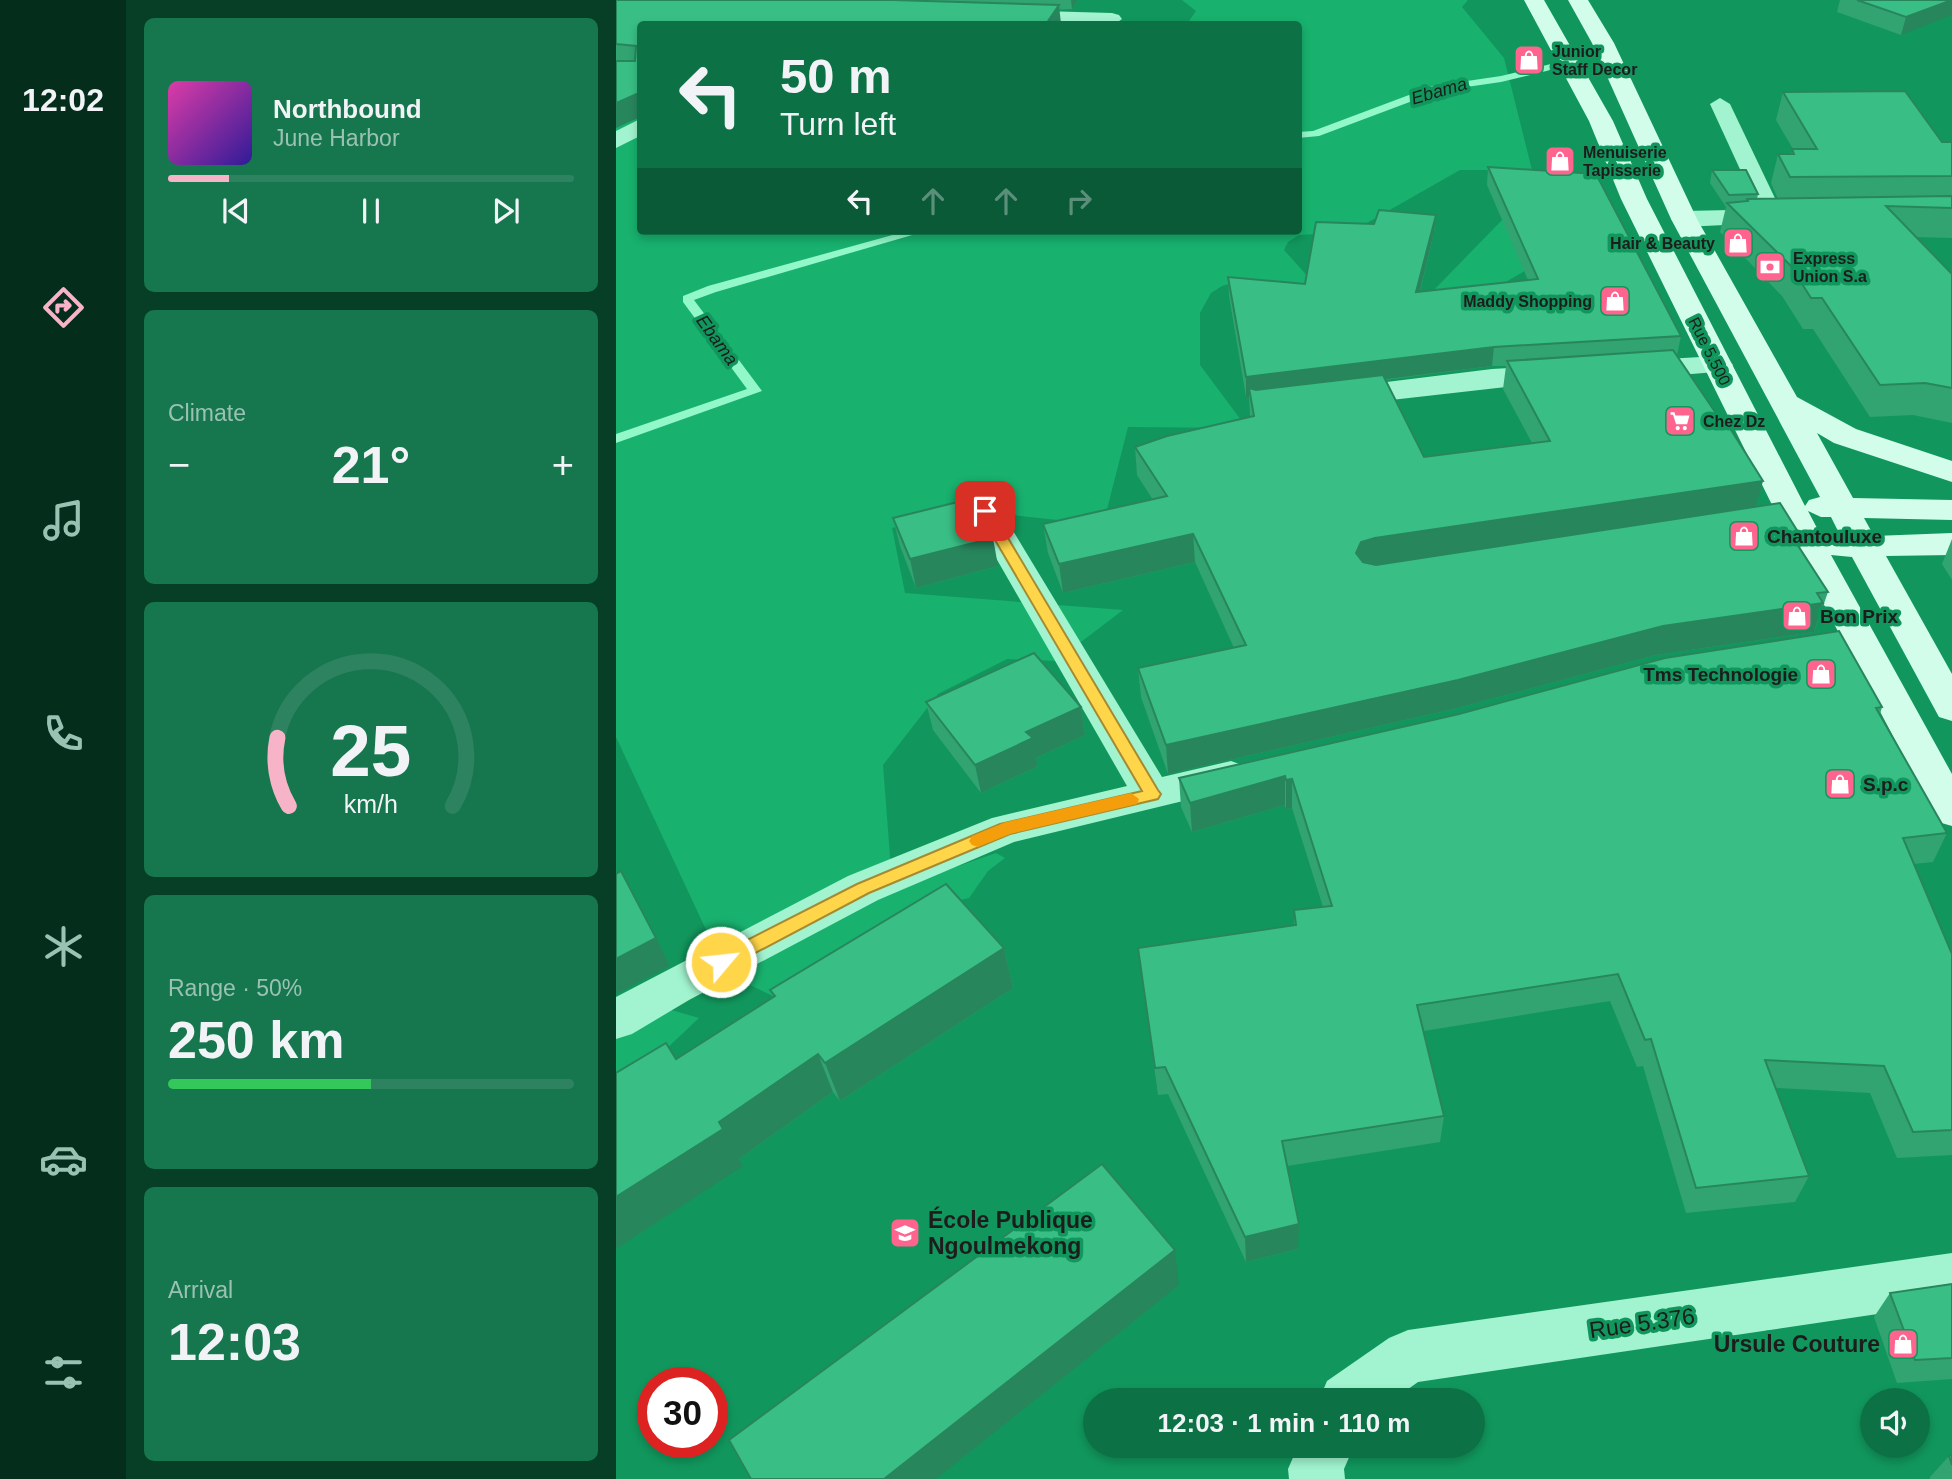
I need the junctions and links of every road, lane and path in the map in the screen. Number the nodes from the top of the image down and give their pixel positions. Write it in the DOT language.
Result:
graph roads {
  1 [pos="1534,0"];
  2 [pos="1578,0"];
  3 [pos="990,16"];
  4 [pos="1112,19"];
  5 [pos="1720,104"];
  6 [pos="637,128"];
  7 [pos="616,141"];
  8 [pos="1680,208"];
  9 [pos="1785,217"];
  10 [pos="1717,365"];
  11 [pos="1312,400"];
  12 [pos="1785,403"];
  13 [pos="1952,472"];
  14 [pos="1842,507"];
  15 [pos="1952,510"];
  16 [pos="985,511"];
  17 [pos="1783,515"];
  18 [pos="1952,544"];
  19 [pos="1863,546"];
  20 [pos="1811,547"];
  21 [pos="1862,640"];
  22 [pos="1820,645"];
  23 [pos="1952,708"];
  24 [pos="1267,767"];
  25 [pos="1152,794"];
  26 [pos="1952,811"];
  27 [pos="616,1020"];
  28 [pos="1952,1278"];
  29 [pos="1364,1388"];
  30 [pos="1321,1458"];
  31 [pos="1317,1479"];
  1 -- 10 [label="main road, Rue 5.500"];
  2 -- 8 [label="main road"];
  3 -- 4 [label="street"];
  5 -- 9 [label="lane"];
  6 -- 7 [label="street"];
  8 -- 9 [label="street"];
  8 -- 12 [label="main road"];
  10 -- 11 [label="street"];
  10 -- 17 [label="main road, Rue 5.500"];
  12 -- 13 [label="main road"];
  12 -- 14 [label="main road"];
  14 -- 15 [label="main road"];
  14 -- 17 [label="main road"];
  14 -- 19 [label="main road"];
  16 -- 25 [label="street"];
  17 -- 20 [label="main road, Rue 5.500"];
  18 -- 19 [label="main road"];
  19 -- 20 [label="main road"];
  19 -- 23 [label="main road"];
  20 -- 21 [label="main road, Rue 5.500"];
  21 -- 22 [label="street"];
  21 -- 26 [label="main road, Rue 5.500"];
  24 -- 25 [label="street"];
  25 -- 27 [label="street"];
  28 -- 29 [label="street, Rue 5.376"];
  30 -- 31 [label="street"];
}
